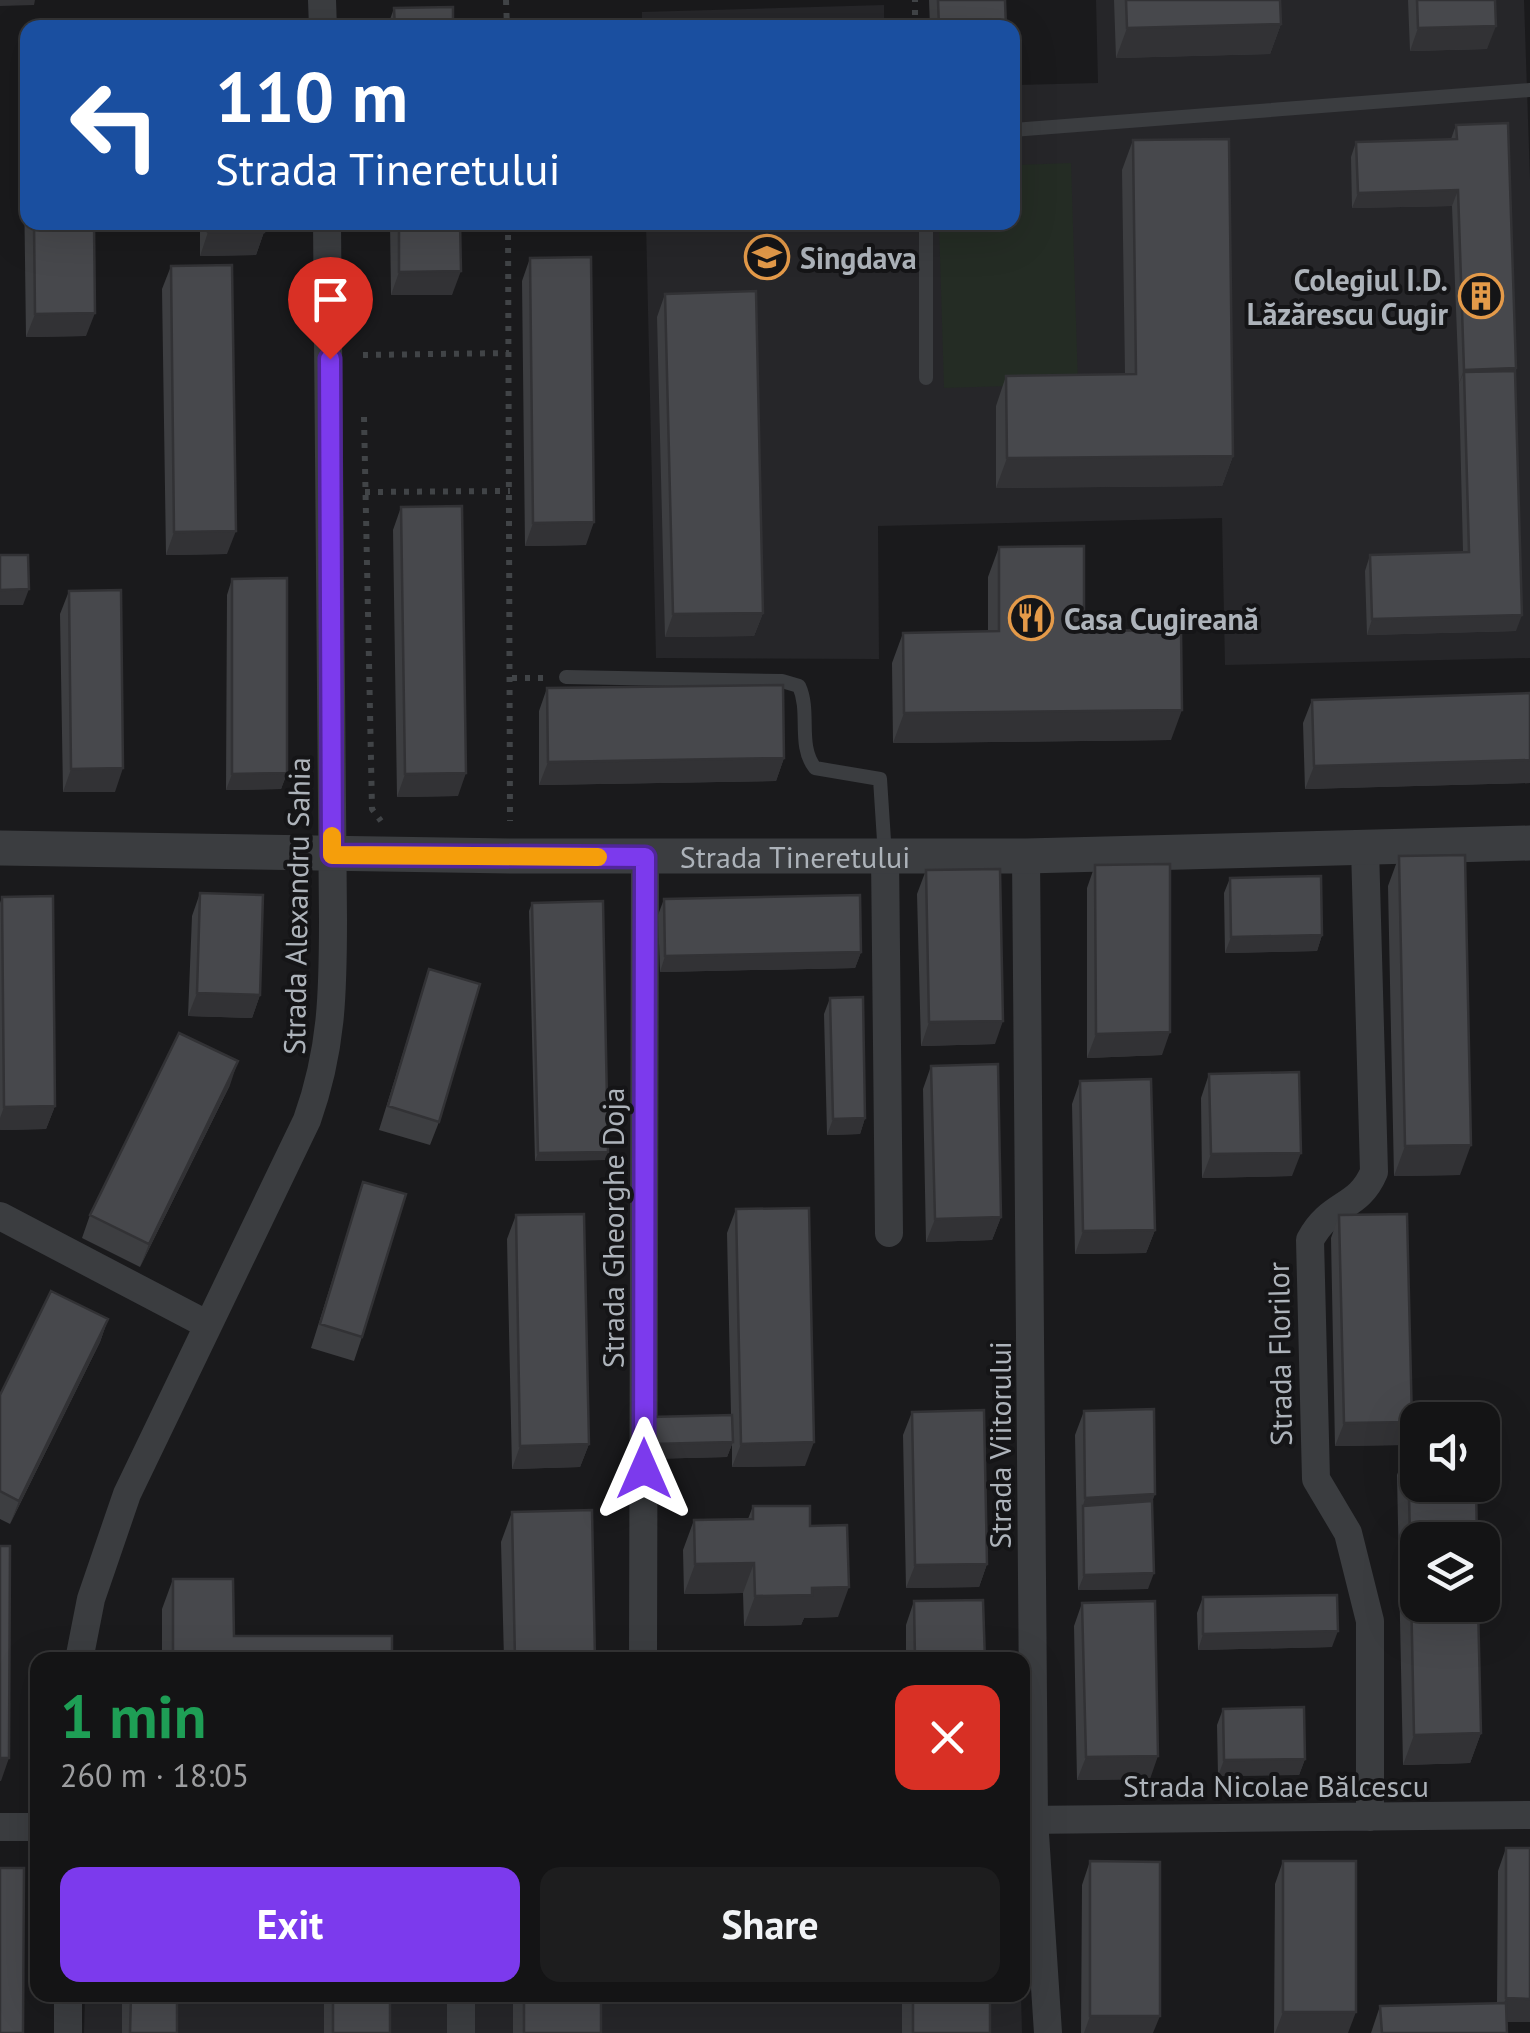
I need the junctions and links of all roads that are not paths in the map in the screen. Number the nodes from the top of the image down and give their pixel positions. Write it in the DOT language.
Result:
graph roads {
  1 [pos="1530,90"];
  2 [pos="1020,129"];
  3 [pos="327,230"];
  4 [pos="926,230"];
  5 [pos="926,378"];
  6 [pos="566,677"];
  7 [pos="1530,843"];
  8 [pos="0,848"];
  9 [pos="1365,848"];
  10 [pos="332,855"];
  11 [pos="886,856"];
  12 [pos="1026,856"];
  13 [pos="645,857"];
  14 [pos="0,1216"];
  15 [pos="889,1233"];
  16 [pos="208,1325"];
  17 [pos="81,1652"];
  18 [pos="643,1652"];
  19 [pos="1028,1652"];
  20 [pos="1530,1815"];
  21 [pos="1370,1816"];
  22 [pos="1030,1820"];
  23 [pos="0,1827"];
  24 [pos="30,1827"];
  25 [pos="1030,1841"];
  26 [pos="68,2002"];
  27 [pos="462,2002"];
  28 [pos="68,2033"];
  29 [pos="460,2033"];
  30 [pos="1048,2033"];
  1 -- 2 [label="lane"];
  3 -- 10 [label="street, Strada Alexandru Sahia"];
  4 -- 5 [label="lane"];
  6 -- 11 [label="lane"];
  7 -- 9 [label="street, Strada Tineretului"];
  8 -- 10 [label="street, Strada Tineretului"];
  9 -- 12 [label="street, Strada Tineretului"];
  9 -- 21 [label="street, Strada Florilor"];
  10 -- 13 [label="street, Strada Tineretului"];
  10 -- 16 [label="street, Strada Alexandru Sahia"];
  11 -- 12 [label="street, Strada Tineretului"];
  11 -- 13 [label="street, Strada Tineretului"];
  11 -- 15 [label="street"];
  12 -- 19 [label="street, Strada Viitorului"];
  13 -- 18 [label="street, Strada Gheorghe Doja"];
  14 -- 16 [label="street"];
  16 -- 17 [label="street, Strada Alexandru Sahia"];
  20 -- 21 [label="street, Strada Nicolae Bălcescu"];
  21 -- 22 [label="street, Strada Nicolae Bălcescu"];
  23 -- 24 [label="street"];
  25 -- 30 [label="street, Strada Viitorului"];
  26 -- 28 [label="street"];
  27 -- 29 [label="street"];
}
